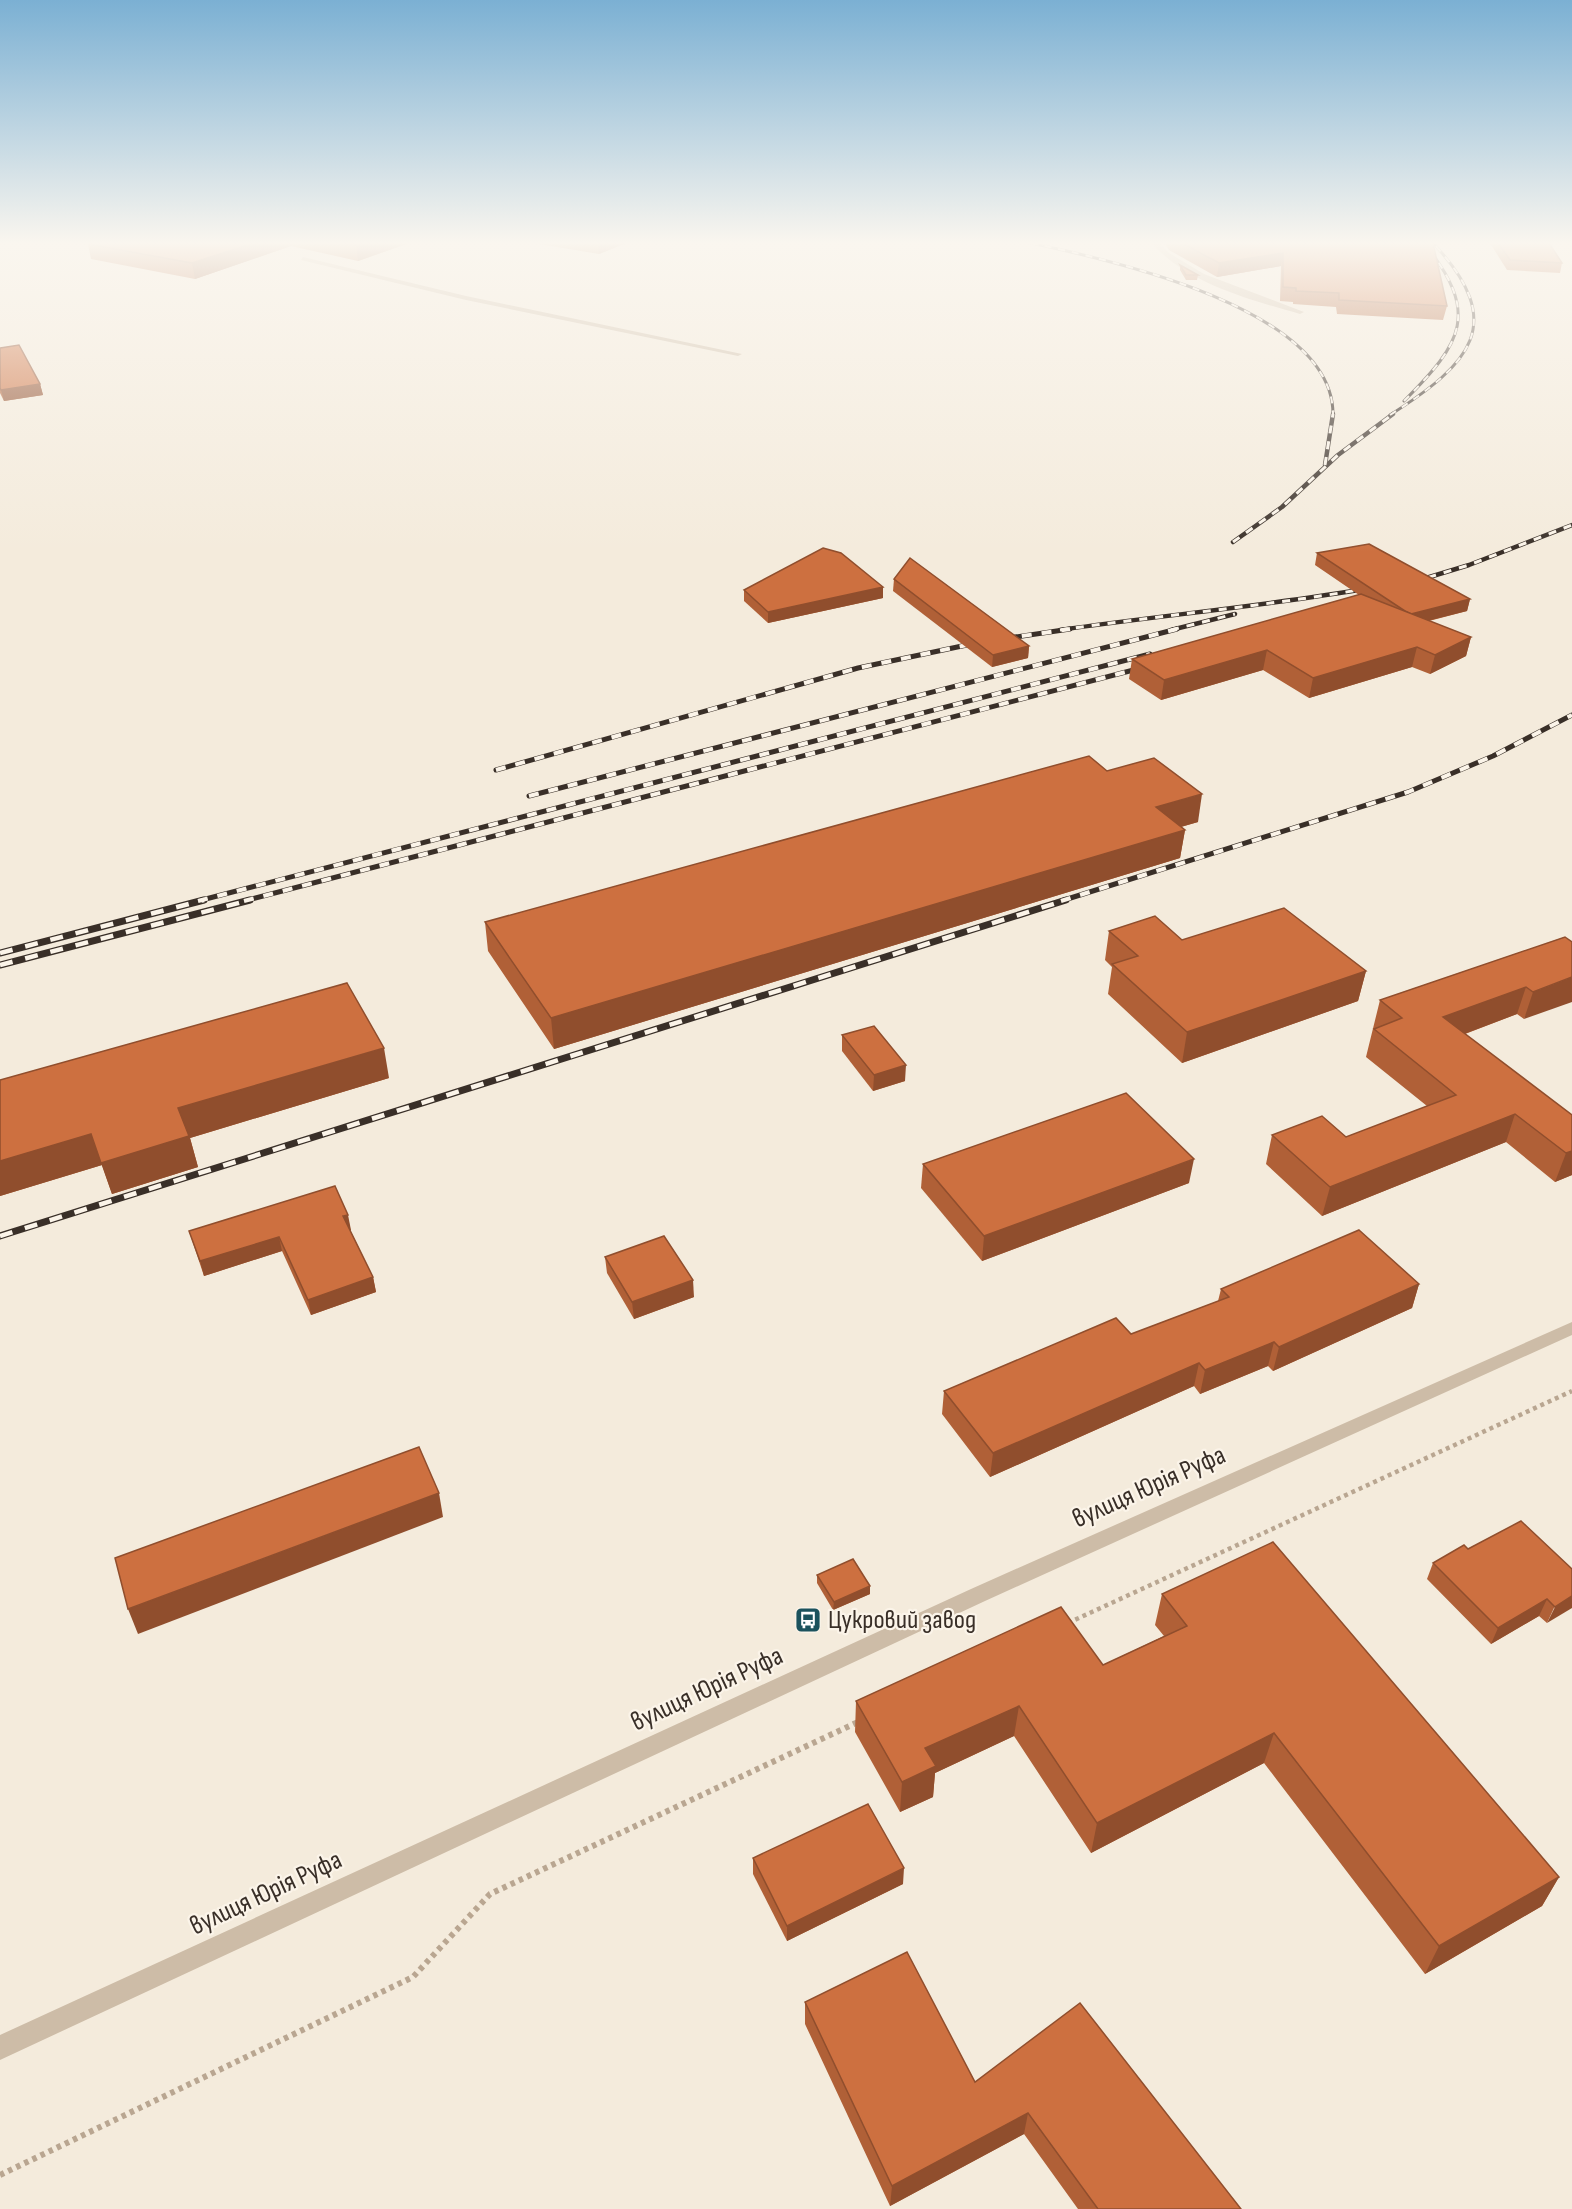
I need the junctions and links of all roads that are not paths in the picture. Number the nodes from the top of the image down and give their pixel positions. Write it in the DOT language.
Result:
graph roads {
  1 [pos="701,346"];
  2 [pos="738,354"];
  3 [pos="1572,1328"];
  4 [pos="0,2048"];
  1 -- 2 [label="street"];
  3 -- 4 [label="street, вулиця Юрія Руфа"];
}
